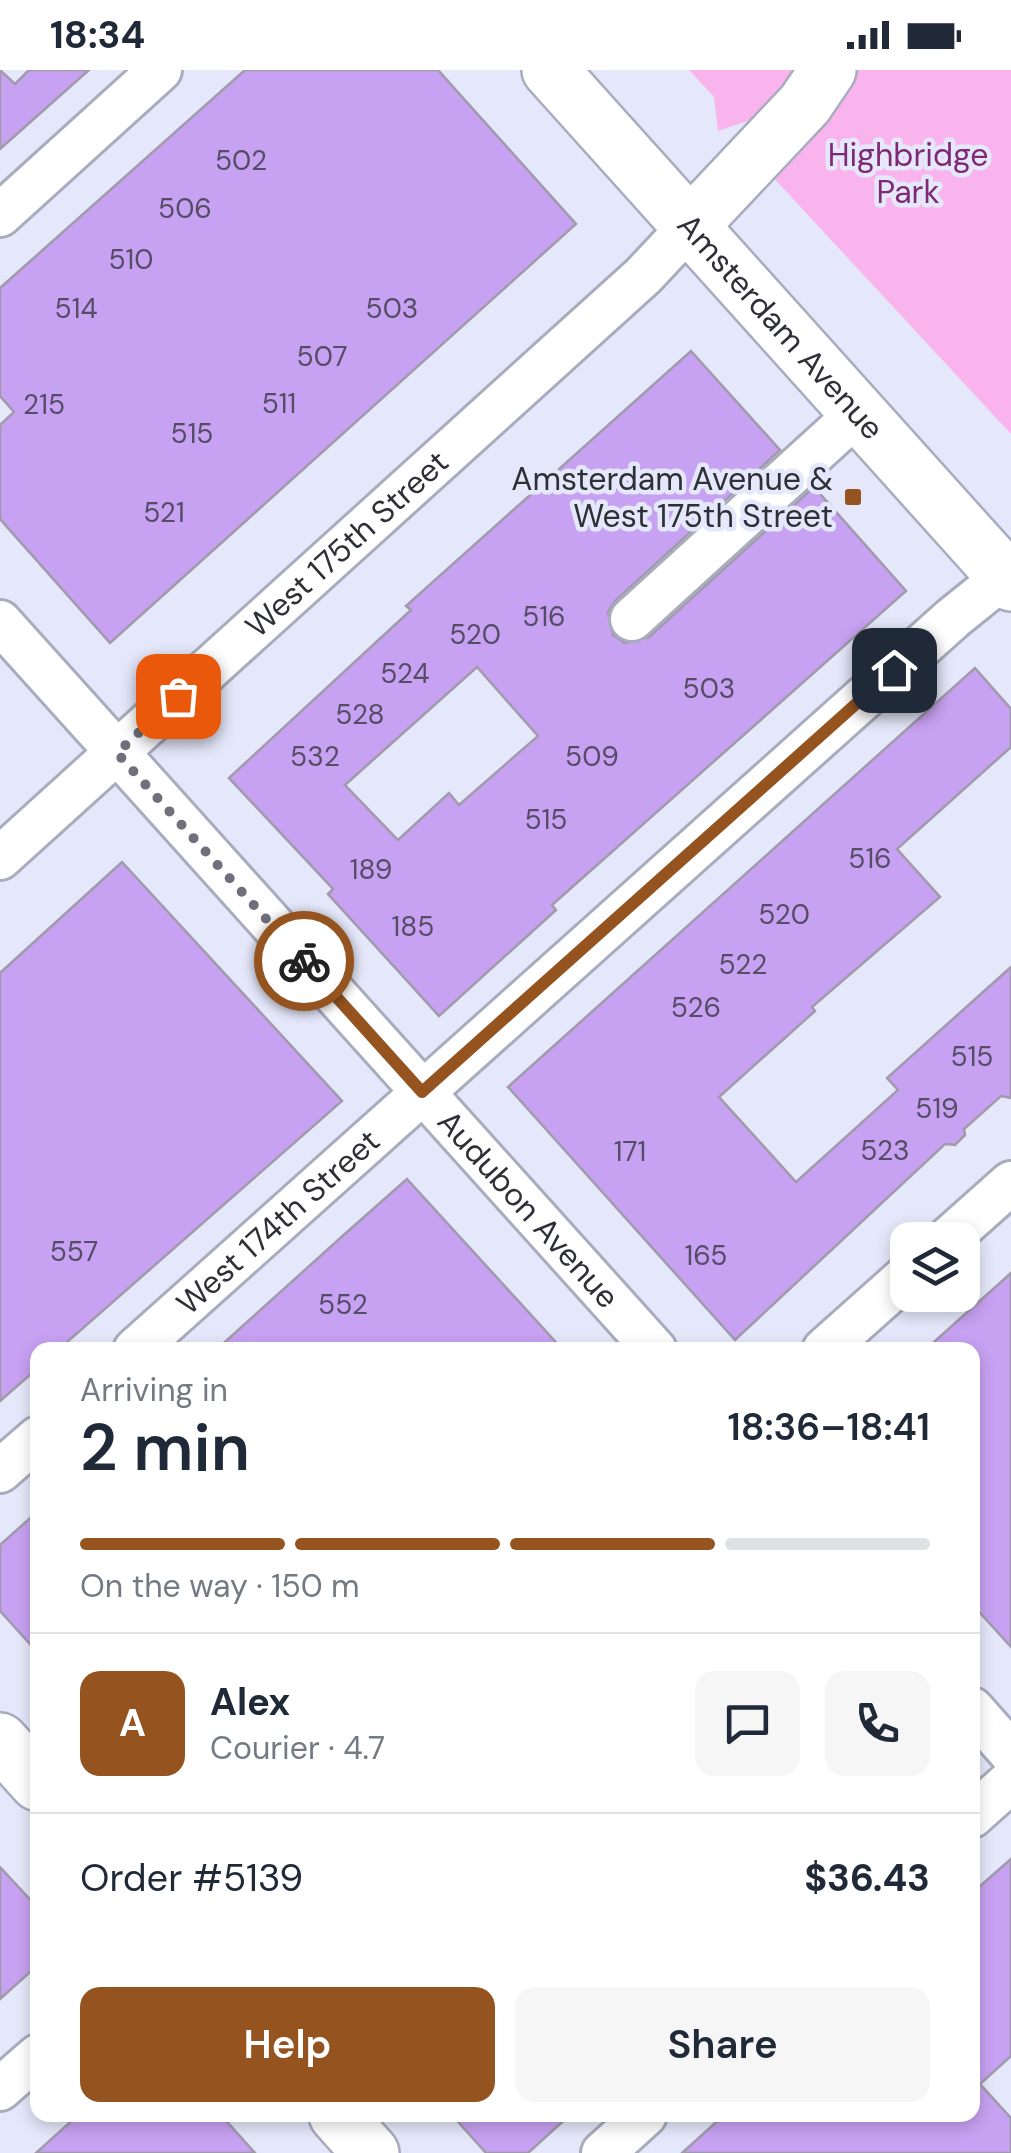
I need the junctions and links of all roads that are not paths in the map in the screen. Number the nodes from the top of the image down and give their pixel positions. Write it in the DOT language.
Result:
graph roads {
  1 [pos="160,70"];
  2 [pos="550,70"];
  3 [pos="828,70"];
  4 [pos="0,215"];
  5 [pos="690,226"];
  6 [pos="858,413"];
  7 [pos="1008,579"];
  8 [pos="632,619"];
  9 [pos="0,622"];
  10 [pos="117,753"];
  11 [pos="0,858"];
  12 [pos="422,1092"];
  13 [pos="1011,1183"];
  14 [pos="967,1222"];
  15 [pos="890,1292"];
  16 [pos="144,1342"];
  17 [pos="648,1342"];
  18 [pos="833,1342"];
  19 [pos="30,1445"];
  20 [pos="0,1472"];
  21 [pos="980,1718"];
  22 [pos="0,1741"];
  23 [pos="1011,1752"];
  24 [pos="30,1774"];
  25 [pos="1011,1781"];
  26 [pos="980,1809"];
  27 [pos="30,2063"];
  28 [pos="0,2089"];
  29 [pos="343,2122"];
  30 [pos="637,2122"];
  31 [pos="371,2153"];
  32 [pos="603,2153"];
  1 -- 4 [label="street"];
  2 -- 5 [label="main road, Amsterdam Avenue"];
  3 -- 5 [label="main road"];
  5 -- 6 [label="main road, Amsterdam Avenue"];
  5 -- 10 [label="street, West 175th Street"];
  6 -- 7 [label="main road, Amsterdam Avenue"];
  6 -- 8 [label="street"];
  7 -- 12 [label="street, West 174th Street"];
  9 -- 10 [label="street, Audubon Avenue"];
  10 -- 11 [label="street, West 175th Street"];
  10 -- 12 [label="street, Audubon Avenue"];
  12 -- 16 [label="street, West 174th Street"];
  12 -- 17 [label="street, Audubon Avenue"];
  13 -- 14 [label="street"];
  15 -- 18 [label="street"];
  19 -- 20 [label="street"];
  21 -- 23 [label="street"];
  22 -- 24 [label="main road"];
  25 -- 26 [label="street"];
  27 -- 28 [label="street"];
  29 -- 31 [label="main road"];
  30 -- 32 [label="street"];
}
